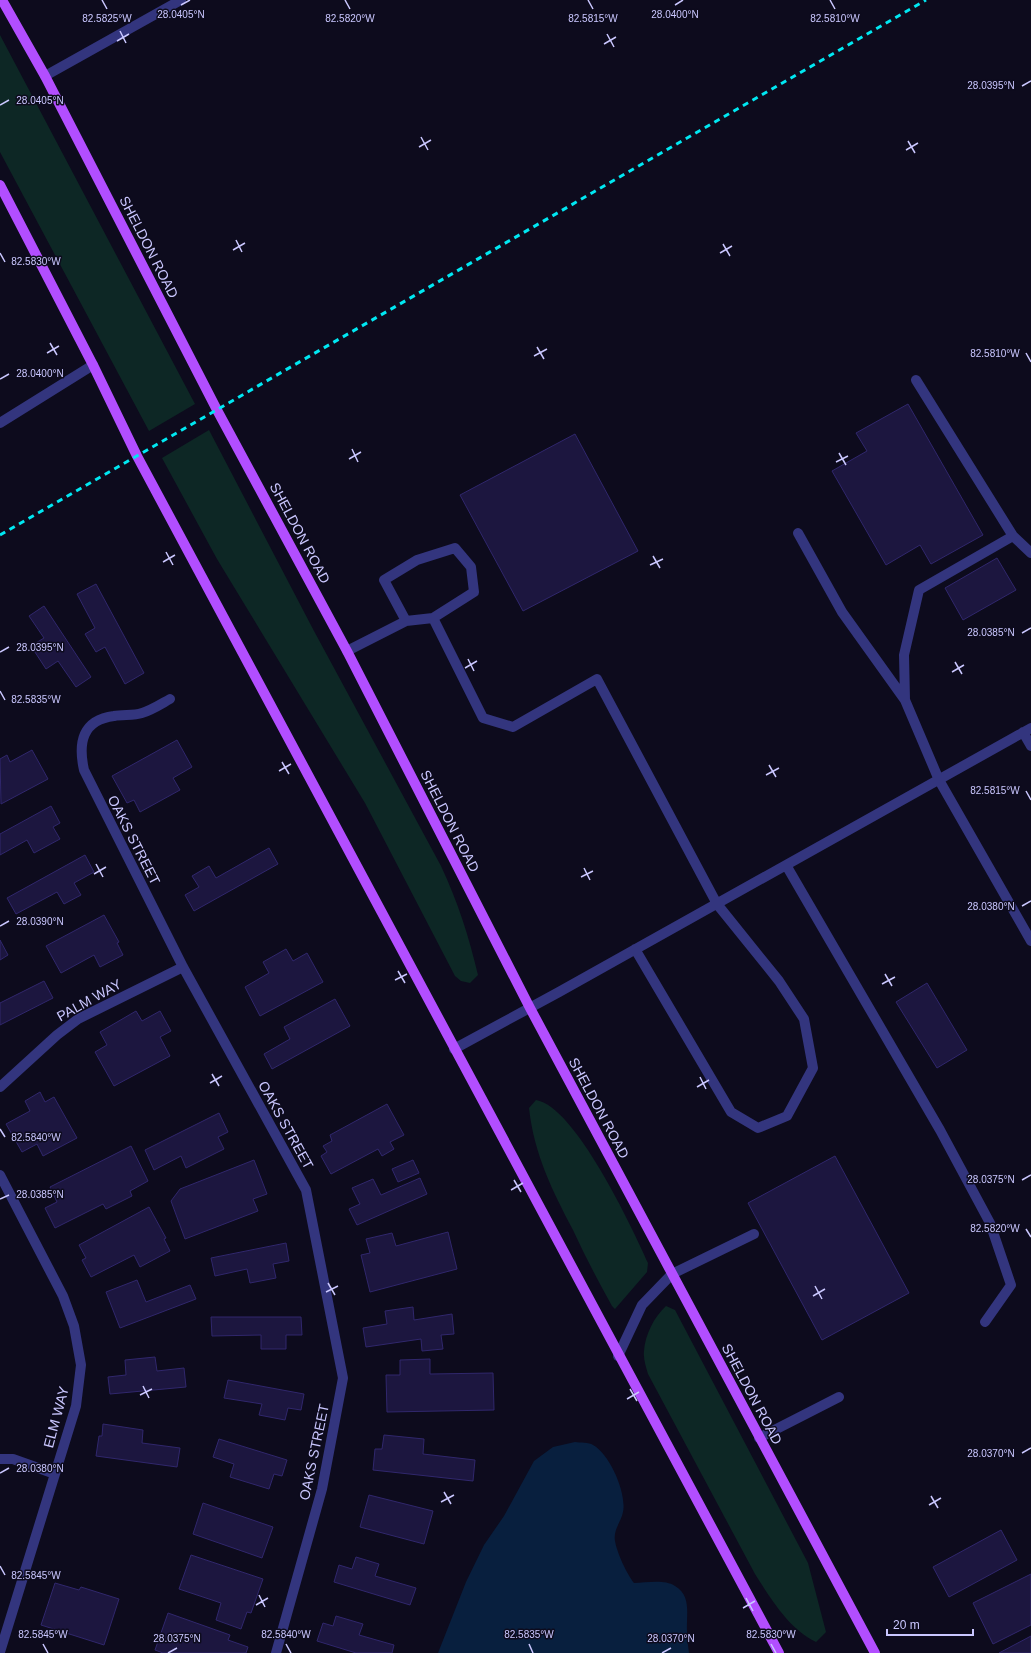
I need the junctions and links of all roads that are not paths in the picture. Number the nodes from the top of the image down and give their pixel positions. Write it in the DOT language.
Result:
graph roads {
  1 [pos="2,0"];
  2 [pos="181,0"];
  3 [pos="45,76"];
  4 [pos="0,185"];
  5 [pos="93,365"];
  6 [pos="916,380"];
  7 [pos="0,423"];
  8 [pos="798,533"];
  9 [pos="1013,536"];
  10 [pos="1031,553"];
  11 [pos="433,618"];
  12 [pos="406,621"];
  13 [pos="347,651"];
  14 [pos="170,699"];
  15 [pos="905,700"];
  16 [pos="1027,730"];
  17 [pos="1031,746"];
  18 [pos="939,780"];
  19 [pos="786,865"];
  20 [pos="717,904"];
  21 [pos="1031,941"];
  22 [pos="634,949"];
  23 [pos="183,967"];
  24 [pos="530,1008"];
  25 [pos="454,1049"];
  26 [pos="0,1087"];
  27 [pos="0,1175"];
  28 [pos="754,1234"];
  29 [pos="672,1274"];
  30 [pos="985,1322"];
  31 [pos="618,1356"];
  32 [pos="839,1397"];
  33 [pos="760,1438"];
  34 [pos="0,1459"];
  35 [pos="55,1474"];
  36 [pos="0,1652"];
  37 [pos="276,1653"];
  38 [pos="779,1653"];
  39 [pos="875,1653"];
  1 -- 3 [label="main road, SHELDON ROAD"];
  2 -- 3 [label="street"];
  3 -- 13 [label="main road, SHELDON ROAD"];
  4 -- 5 [label="main road"];
  5 -- 7 [label="street"];
  5 -- 25 [label="main road"];
  6 -- 9 [label="street"];
  8 -- 15 [label="street"];
  9 -- 10 [label="street"];
  9 -- 15 [label="street"];
  11 -- 12 [label="street"];
  11 -- 12 [label="street"];
  11 -- 20 [label="street"];
  12 -- 13 [label="street"];
  13 -- 24 [label="main road, SHELDON ROAD"];
  14 -- 23 [label="street, OAKS STREET"];
  15 -- 18 [label="street"];
  16 -- 17 [label="street"];
  16 -- 18 [label="street"];
  18 -- 19 [label="street"];
  18 -- 21 [label="street"];
  19 -- 20 [label="street"];
  19 -- 30 [label="street"];
  20 -- 22 [label="street"];
  20 -- 22 [label="street"];
  22 -- 24 [label="street"];
  23 -- 26 [label="street, PALM WAY"];
  23 -- 37 [label="street, OAKS STREET"];
  24 -- 25 [label="street"];
  24 -- 29 [label="main road, SHELDON ROAD"];
  25 -- 31 [label="main road"];
  27 -- 35 [label="street, ELM WAY"];
  28 -- 29 [label="street"];
  29 -- 31 [label="street"];
  29 -- 33 [label="main road, SHELDON ROAD"];
  31 -- 38 [label="main road"];
  32 -- 33 [label="street"];
  33 -- 39 [label="main road, SHELDON ROAD"];
  34 -- 35 [label="street"];
  35 -- 36 [label="street, ELM WAY"];
}
